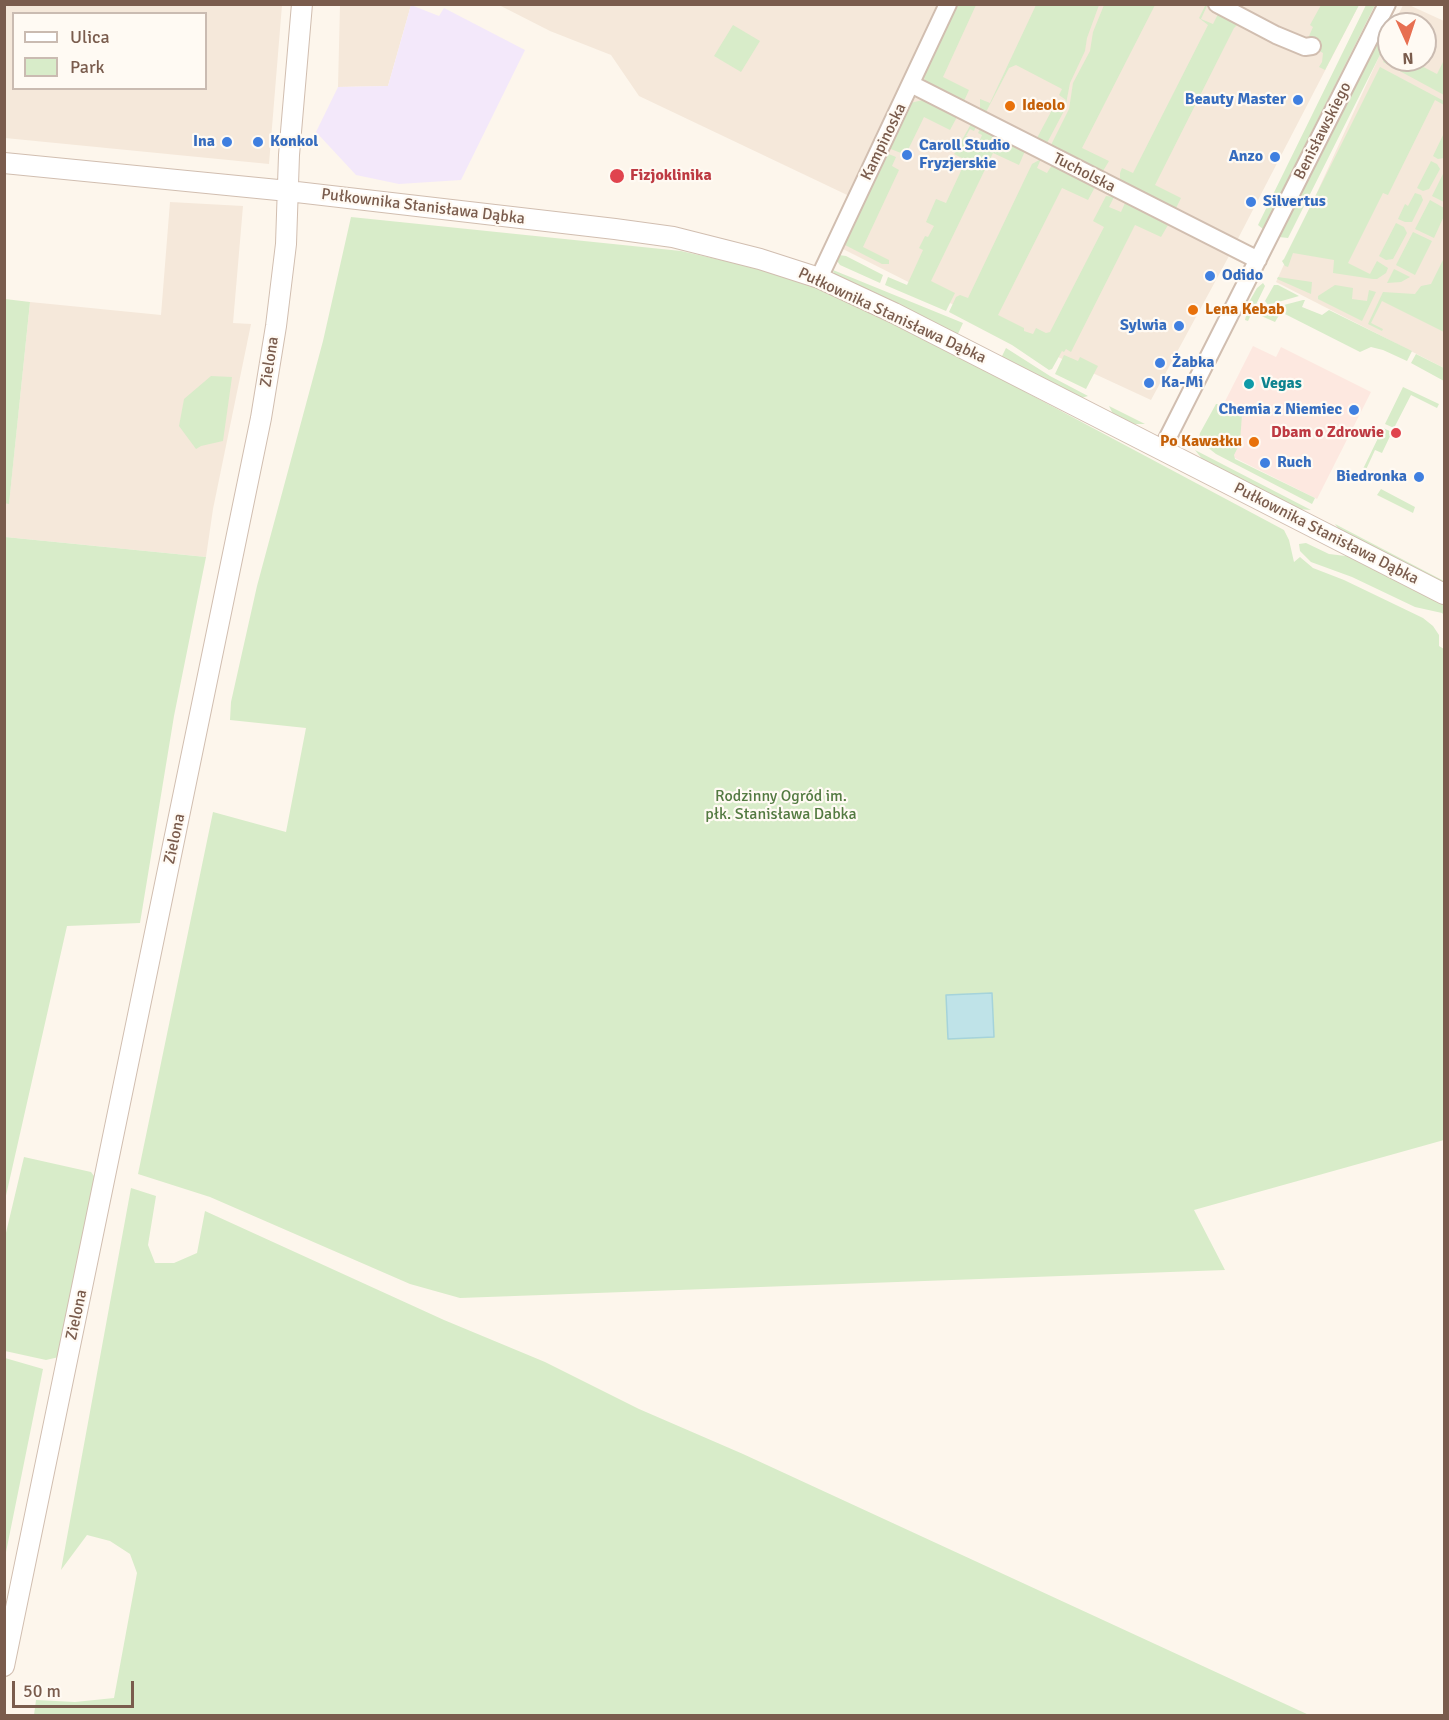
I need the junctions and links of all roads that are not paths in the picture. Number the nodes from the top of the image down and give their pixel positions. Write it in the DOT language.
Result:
graph roads {
  1 [pos="302,4"];
  2 [pos="948,4"];
  3 [pos="1216,4"];
  4 [pos="1387,4"];
  5 [pos="1312,46"];
  6 [pos="912,84"];
  7 [pos="4,163"];
  8 [pos="288,191"];
  9 [pos="1258,260"];
  10 [pos="819,278"];
  11 [pos="1162,449"];
  12 [pos="1444,594"];
  13 [pos="4,1666"];
  1 -- 8 [label="street, Zielona"];
  2 -- 6 [label="street, Kampinoska"];
  3 -- 5 [label="street"];
  4 -- 9 [label="street, Benisławskiego"];
  6 -- 9 [label="street, Tucholska"];
  6 -- 10 [label="street, Kampinoska"];
  7 -- 8 [label="street, Pułkownika Stanisława Dąbka"];
  8 -- 10 [label="street, Pułkownika Stanisława Dąbka"];
  8 -- 13 [label="street, Zielona"];
  9 -- 11 [label="street, Benisławskiego"];
  10 -- 11 [label="street, Pułkownika Stanisława Dąbka"];
  11 -- 12 [label="street, Pułkownika Stanisława Dąbka"];
}
